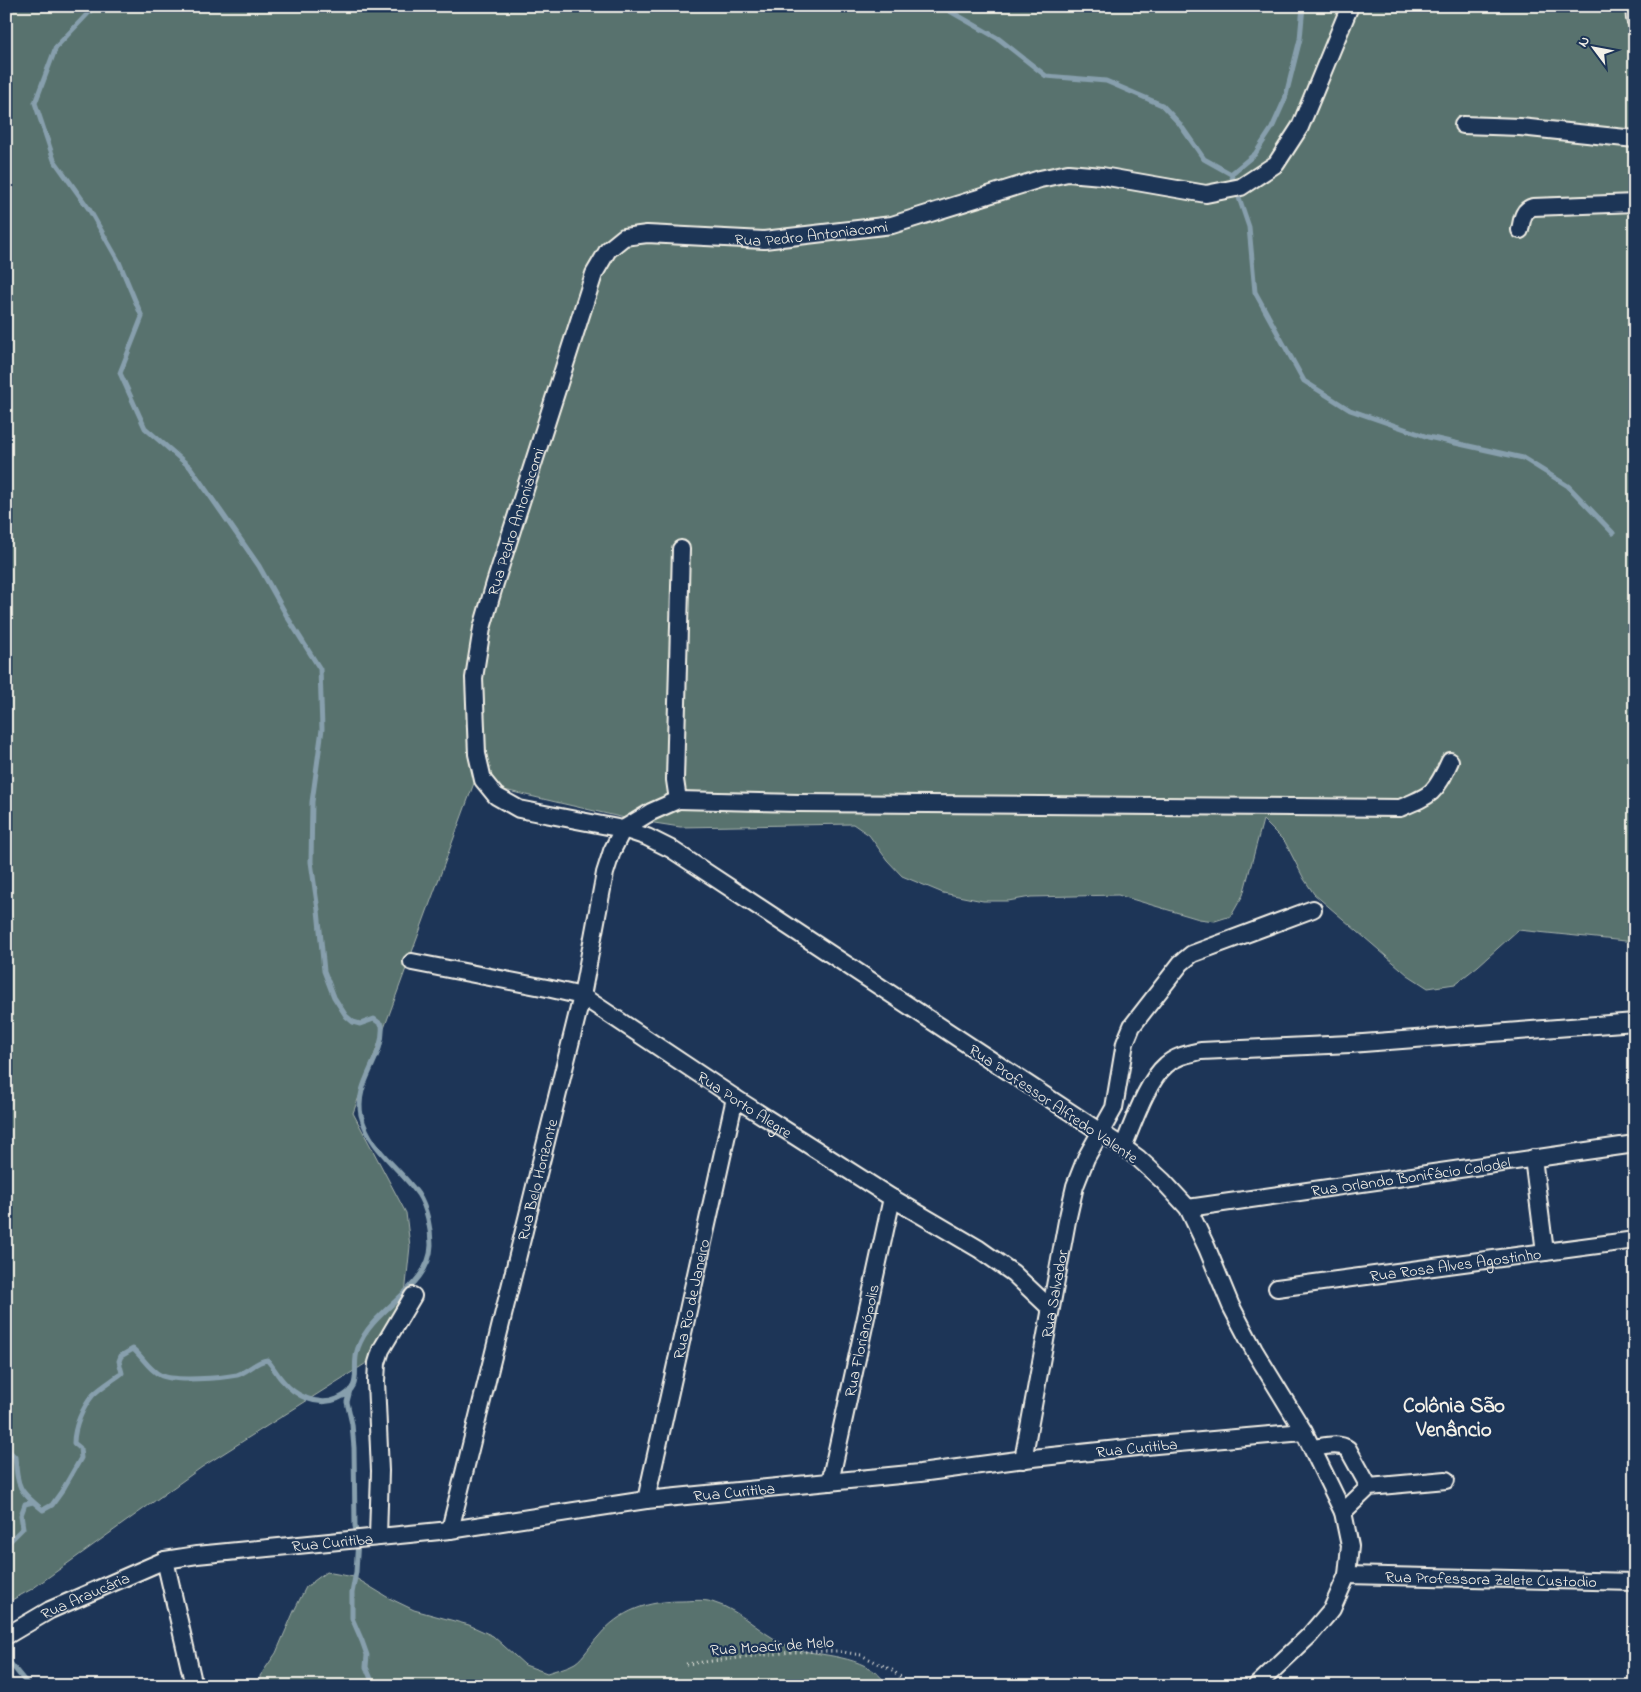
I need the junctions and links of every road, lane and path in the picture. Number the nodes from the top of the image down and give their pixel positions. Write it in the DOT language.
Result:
graph roads {
  1 [pos="1350,6"];
  2 [pos="1634,6"];
  3 [pos="1635,19"];
  4 [pos="1463,125"];
  5 [pos="1635,139"];
  6 [pos="1635,203"];
  7 [pos="1520,230"];
  8 [pos="681,549"];
  9 [pos="1450,761"];
  10 [pos="678,800"];
  11 [pos="623,829"];
  12 [pos="1313,909"];
  13 [pos="412,962"];
  14 [pos="582,996"];
  15 [pos="1635,1022"];
  16 [pos="734,1098"];
  17 [pos="1101,1134"];
  18 [pos="1635,1144"];
  19 [pos="1123,1147"];
  20 [pos="1533,1158"];
  21 [pos="892,1198"];
  22 [pos="1188,1208"];
  23 [pos="1635,1240"];
  24 [pos="1545,1252"];
  25 [pos="1277,1288"];
  26 [pos="412,1296"];
  27 [pos="1050,1308"];
  28 [pos="1304,1432"];
  29 [pos="1312,1448"];
  30 [pos="1023,1460"];
  31 [pos="1446,1480"];
  32 [pos="830,1482"];
  33 [pos="1369,1488"];
  34 [pos="646,1500"];
  35 [pos="1343,1512"];
  36 [pos="450,1530"];
  37 [pos="378,1537"];
  38 [pos="165,1560"];
  39 [pos="1347,1575"];
  40 [pos="1635,1582"];
  41 [pos="6,1636"];
  42 [pos="686,1664"];
  43 [pos="194,1686"];
  44 [pos="912,1686"];
  45 [pos="1256,1686"];
  1 -- 11 [label="street, Rua Pedro Antoniacomi"];
  2 -- 3 [label="street"];
  4 -- 5 [label="street"];
  6 -- 7 [label="street"];
  8 -- 10 [label="street"];
  9 -- 10 [label="street"];
  10 -- 11 [label="street"];
  11 -- 14 [label="street, Rua Belo Horizonte"];
  11 -- 17 [label="street, Rua Professor Alfredo Valente"];
  12 -- 17 [label="street, Rua Salvador"];
  13 -- 14 [label="street, Rua Porto Alegre"];
  14 -- 16 [label="street, Rua Porto Alegre"];
  14 -- 36 [label="street, Rua Belo Horizonte"];
  15 -- 19 [label="street"];
  16 -- 21 [label="street, Rua Porto Alegre"];
  16 -- 34 [label="street, Rua Rio de Janeiro"];
  17 -- 19 [label="street, Rua Professor Alfredo Valente"];
  17 -- 27 [label="street, Rua Salvador"];
  18 -- 20 [label="street, Rua Orlando Bonifácio Colodel"];
  19 -- 22 [label="street, Rua Professor Alfredo Valente"];
  20 -- 22 [label="street, Rua Orlando Bonifácio Colodel"];
  20 -- 24 [label="street"];
  21 -- 27 [label="street, Rua Porto Alegre"];
  21 -- 32 [label="street, Rua Florianópolis"];
  22 -- 28 [label="street, Rua Professor Alfredo Valente"];
  23 -- 24 [label="street, Rua Rosa Alves Agostinho"];
  24 -- 25 [label="street, Rua Rosa Alves Agostinho"];
  26 -- 37 [label="street"];
  27 -- 30 [label="street, Rua Salvador"];
  28 -- 29 [label="street, Rua Professor Alfredo Valente"];
  28 -- 30 [label="street, Rua Curitiba"];
  29 -- 33 [label="street"];
  29 -- 35 [label="street, Rua Professor Alfredo Valente"];
  30 -- 32 [label="street, Rua Curitiba"];
  31 -- 33 [label="street"];
  32 -- 34 [label="street, Rua Curitiba"];
  33 -- 35 [label="street"];
  34 -- 36 [label="street, Rua Curitiba"];
  35 -- 39 [label="street, Rua Professor Alfredo Valente"];
  36 -- 37 [label="street, Rua Curitiba"];
  37 -- 38 [label="street, Rua Curitiba"];
  38 -- 41 [label="street, Rua Araucária"];
  38 -- 43 [label="street"];
  39 -- 40 [label="street, Rua Professora Zelete Custodio"];
  39 -- 45 [label="street, Rua Professor Alfredo Valente"];
  42 -- 44 [label="path, Rua Moacir de Melo"];
}
